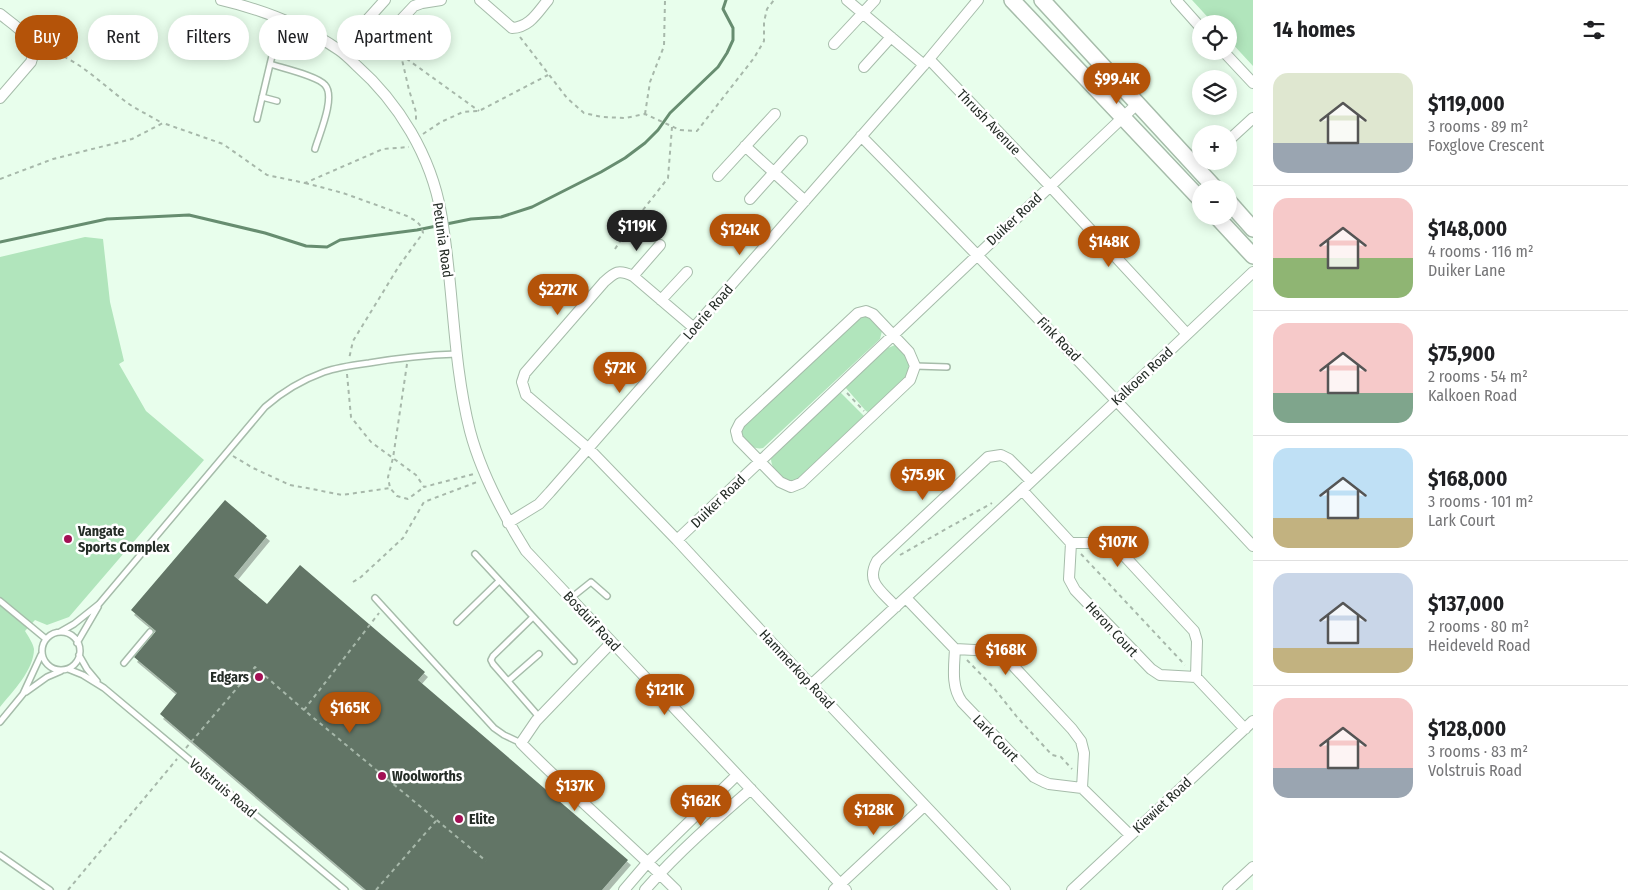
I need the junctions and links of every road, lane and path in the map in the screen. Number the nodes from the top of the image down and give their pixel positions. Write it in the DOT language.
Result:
graph roads {
  1 [pos="221,0"];
  2 [pos="385,0"];
  3 [pos="440,0"];
  4 [pos="480,0"];
  5 [pos="548,0"];
  6 [pos="665,0"];
  7 [pos="774,0"];
  8 [pos="847,0"];
  9 [pos="875,0"];
  10 [pos="978,0"];
  11 [pos="1012,0"];
  12 [pos="1042,0"];
  13 [pos="1176,0"];
  14 [pos="0,14"];
  15 [pos="862,14"];
  16 [pos="272,15"];
  17 [pos="372,15"];
  18 [pos="405,15"];
  19 [pos="1192,18"];
  20 [pos="15,26"];
  21 [pos="512,28"];
  22 [pos="891,37"];
  23 [pos="834,44"];
  24 [pos="32,60"];
  25 [pos="69,60"];
  26 [pos="271,60"];
  27 [pos="351,60"];
  28 [pos="402,60"];
  29 [pos="408,60"];
  30 [pos="1231,60"];
  31 [pos="926,62"];
  32 [pos="270,64"];
  33 [pos="864,67"];
  34 [pos="548,74"];
  35 [pos="1253,84"];
  36 [pos="2,93"];
  37 [pos="262,96"];
  38 [pos="277,101"];
  39 [pos="1137,104"];
  40 [pos="479,111"];
  41 [pos="645,114"];
  42 [pos="775,114"];
  43 [pos="1124,117"];
  44 [pos="1253,118"];
  45 [pos="257,119"];
  46 [pos="163,123"];
  47 [pos="416,124"];
  48 [pos="672,128"];
  49 [pos="1237,133"];
  50 [pos="422,134"];
  51 [pos="861,136"];
  52 [pos="802,141"];
  53 [pos="745,146"];
  54 [pos="410,147"];
  55 [pos="315,149"];
  56 [pos="1192,156"];
  57 [pos="774,172"];
  58 [pos="718,176"];
  59 [pos="0,179"];
  60 [pos="305,183"];
  61 [pos="1050,186"];
  62 [pos="1192,190"];
  63 [pos="750,199"];
  64 [pos="805,201"];
  65 [pos="1237,211"];
  66 [pos="1224,225"];
  67 [pos="1253,229"];
  68 [pos="660,245"];
  69 [pos="615,249"];
  70 [pos="978,254"];
  71 [pos="1253,256"];
  72 [pos="687,272"];
  73 [pos="1253,272"];
  74 [pos="633,276"];
  75 [pos="661,300"];
  76 [pos="694,328"];
  77 [pos="1187,334"];
  78 [pos="894,335"];
  79 [pos="456,354"];
  80 [pos="408,357"];
  81 [pos="347,366"];
  82 [pos="915,366"];
  83 [pos="947,367"];
  84 [pos="842,388"];
  85 [pos="1117,399"];
  86 [pos="867,414"];
  87 [pos="588,449"];
  88 [pos="226,452"];
  89 [pos="393,458"];
  90 [pos="759,462"];
  91 [pos="474,474"];
  92 [pos="1031,481"];
  93 [pos="477,482"];
  94 [pos="424,487"];
  95 [pos="390,488"];
  96 [pos="1022,490"];
  97 [pos="997,500"];
  98 [pos="508,523"];
  99 [pos="677,540"];
  100 [pos="1071,542"];
  101 [pos="1253,546"];
  102 [pos="475,554"];
  103 [pos="897,556"];
  104 [pos="499,581"];
  105 [pos="353,582"];
  106 [pos="608,596"];
  107 [pos="375,598"];
  108 [pos="570,598"];
  109 [pos="906,598"];
  110 [pos="0,601"];
  111 [pos="99,604"];
  112 [pos="896,606"];
  113 [pos="384,607"];
  114 [pos="533,618"];
  115 [pos="456,622"];
  116 [pos="60,632"];
  117 [pos="150,632"];
  118 [pos="46,639"];
  119 [pos="78,642"];
  120 [pos="612,642"];
  121 [pos="955,648"];
  122 [pos="42,653"];
  123 [pos="539,654"];
  124 [pos="79,655"];
  125 [pos="574,661"];
  126 [pos="124,663"];
  127 [pos="68,668"];
  128 [pos="62,670"];
  129 [pos="1196,677"];
  130 [pos="508,682"];
  131 [pos="101,685"];
  132 [pos="811,685"];
  133 [pos="23,694"];
  134 [pos="304,710"];
  135 [pos="540,718"];
  136 [pos="0,722"];
  137 [pos="1253,722"];
  138 [pos="1245,729"];
  139 [pos="521,743"];
  140 [pos="182,754"];
  141 [pos="1072,769"];
  142 [pos="738,775"];
  143 [pos="1082,788"];
  144 [pos="751,789"];
  145 [pos="924,806"];
  146 [pos="436,821"];
  147 [pos="1130,835"];
  148 [pos="0,855"];
  149 [pos="486,861"];
  150 [pos="648,862"];
  151 [pos="1253,867"];
  152 [pos="659,873"];
  153 [pos="840,888"];
  154 [pos="50,890"];
  155 [pos="68,890"];
  156 [pos="345,890"];
  157 [pos="376,890"];
  158 [pos="624,890"];
  159 [pos="645,890"];
  160 [pos="676,890"];
  161 [pos="1005,890"];
  162 [pos="1072,890"];
  163 [pos="1228,890"];
  1 -- 16 [label="street, Petunia Road"];
  2 -- 17 [label="street"];
  3 -- 18 [label="street"];
  4 -- 21 [label="street"];
  5 -- 21 [label="street"];
  6 -- 41 [label="path"];
  7 -- 48 [label="path"];
  8 -- 15 [label="street, Thrush Avenue"];
  9 -- 15 [label="street"];
  10 -- 31 [label="street, Loerie Road"];
  11 -- 43 [label="street"];
  12 -- 39 [label="street"];
  13 -- 19 [label="street"];
  14 -- 20 [label="street"];
  15 -- 22 [label="street, Thrush Avenue"];
  15 -- 23 [label="street"];
  21 -- 34 [label="path"];
  22 -- 31 [label="street, Thrush Avenue"];
  22 -- 33 [label="street"];
  24 -- 36 [label="street"];
  25 -- 46 [label="path"];
  26 -- 32 [label="lane"];
  27 -- 79 [label="street, Petunia Road"];
  28 -- 47 [label="path"];
  29 -- 40 [label="path"];
  30 -- 35 [label="street"];
  31 -- 51 [label="street, Loerie Road"];
  31 -- 61 [label="street, Thrush Avenue"];
  32 -- 37 [label="lane"];
  32 -- 55 [label="lane"];
  34 -- 40 [label="path"];
  34 -- 41 [label="path"];
  37 -- 38 [label="lane"];
  37 -- 45 [label="lane"];
  39 -- 43 [label="street, Duiker Road"];
  39 -- 56 [label="street"];
  40 -- 50 [label="path"];
  41 -- 48 [label="path"];
  42 -- 53 [label="street"];
  43 -- 61 [label="street, Duiker Road"];
  43 -- 62 [label="street"];
  44 -- 49 [label="street"];
  46 -- 59 [label="path"];
  46 -- 60 [label="path"];
  48 -- 69 [label="path"];
  51 -- 64 [label="street, Loerie Road"];
  51 -- 70 [label="street, Fink Road"];
  52 -- 57 [label="street"];
  53 -- 57 [label="street"];
  53 -- 58 [label="street"];
  54 -- 60 [label="path"];
  57 -- 63 [label="street"];
  57 -- 64 [label="street"];
  60 -- 81 [label="path"];
  61 -- 70 [label="street, Duiker Road"];
  61 -- 77 [label="street, Thrush Avenue"];
  64 -- 76 [label="street, Loerie Road"];
  65 -- 67 [label="street"];
  66 -- 71 [label="street"];
  68 -- 74 [label="street"];
  70 -- 78 [label="street, Duiker Road"];
  70 -- 85 [label="street, Fink Road"];
  72 -- 75 [label="street"];
  73 -- 77 [label="street, Kalkoen Road"];
  74 -- 75 [label="street"];
  74 -- 87 [label="street, Hammerkop Road"];
  75 -- 76 [label="street"];
  76 -- 87 [label="street, Loerie Road"];
  77 -- 85 [label="street, Kalkoen Road"];
  78 -- 82 [label="street"];
  78 -- 90 [label="street, Duiker Road"];
  78 -- 90 [label="street"];
  79 -- 80 [label="lane"];
  79 -- 98 [label="street, Petunia Road"];
  80 -- 81 [label="lane"];
  80 -- 89 [label="path"];
  81 -- 88 [label="lane"];
  81 -- 89 [label="path"];
  82 -- 83 [label="lane"];
  82 -- 90 [label="street"];
  84 -- 86 [label="path"];
  85 -- 92 [label="street, Kalkoen Road"];
  85 -- 101 [label="street, Fink Road"];
  87 -- 98 [label="street, Loerie Road"];
  87 -- 99 [label="street, Hammerkop Road"];
  88 -- 95 [label="path"];
  88 -- 111 [label="lane"];
  89 -- 94 [label="path"];
  89 -- 95 [label="path"];
  90 -- 99 [label="street, Duiker Road"];
  91 -- 94 [label="path"];
  92 -- 96 [label="street, Kalkoen Road"];
  92 -- 112 [label="street"];
  93 -- 105 [label="path"];
  94 -- 95 [label="path"];
  96 -- 100 [label="street"];
  96 -- 109 [label="street, Kalkoen Road"];
  97 -- 103 [label="path"];
  98 -- 108 [label="street, Bosduif Road"];
  99 -- 132 [label="street, Hammerkop Road"];
  100 -- 129 [label="path"];
  100 -- 129 [label="street, Heron Court"];
  100 -- 129 [label="street"];
  102 -- 104 [label="lane"];
  104 -- 114 [label="lane"];
  104 -- 115 [label="lane"];
  106 -- 108 [label="lane"];
  107 -- 113 [label="lane"];
  108 -- 120 [label="street, Bosduif Road"];
  109 -- 112 [label="street, Kalkoen Road"];
  109 -- 121 [label="street"];
  110 -- 118 [label="lane"];
  111 -- 116 [label="lane"];
  111 -- 119 [label="lane"];
  112 -- 132 [label="street, Kalkoen Road"];
  113 -- 134 [label="path"];
  113 -- 139 [label="lane"];
  114 -- 125 [label="lane"];
  114 -- 130 [label="lane"];
  116 -- 118 [label="lane"];
  116 -- 119 [label="lane"];
  117 -- 126 [label="lane"];
  118 -- 122 [label="lane"];
  119 -- 124 [label="lane"];
  120 -- 135 [label="street"];
  120 -- 142 [label="street, Bosduif Road"];
  121 -- 141 [label="path"];
  121 -- 143 [label="street, Lark Court"];
  121 -- 143 [label="street"];
  122 -- 128 [label="lane"];
  122 -- 133 [label="lane"];
  123 -- 130 [label="lane"];
  124 -- 127 [label="lane"];
  124 -- 131 [label="lane, Volstruis Road"];
  127 -- 128 [label="lane"];
  127 -- 131 [label="lane, Volstruis Road"];
  128 -- 133 [label="lane"];
  129 -- 138 [label="street"];
  130 -- 135 [label="lane"];
  131 -- 140 [label="lane, Volstruis Road"];
  132 -- 145 [label="street, Hammerkop Road"];
  133 -- 136 [label="lane"];
  134 -- 140 [label="path"];
  134 -- 146 [label="path"];
  135 -- 139 [label="street"];
  137 -- 138 [label="street, Kiewiet Road"];
  138 -- 147 [label="street, Kiewiet Road"];
  139 -- 150 [label="street"];
  140 -- 155 [label="path"];
  140 -- 156 [label="lane, Volstruis Road"];
  142 -- 144 [label="street, Bosduif Road"];
  142 -- 150 [label="street"];
  143 -- 147 [label="street"];
  144 -- 152 [label="street"];
  144 -- 153 [label="street, Bosduif Road"];
  145 -- 153 [label="street"];
  145 -- 161 [label="street, Hammerkop Road"];
  146 -- 149 [label="path"];
  146 -- 157 [label="path"];
  147 -- 162 [label="street, Kiewiet Road"];
  148 -- 154 [label="lane"];
  150 -- 152 [label="street"];
  150 -- 158 [label="street"];
  151 -- 163 [label="street"];
  152 -- 159 [label="street"];
  152 -- 160 [label="street"];
}
